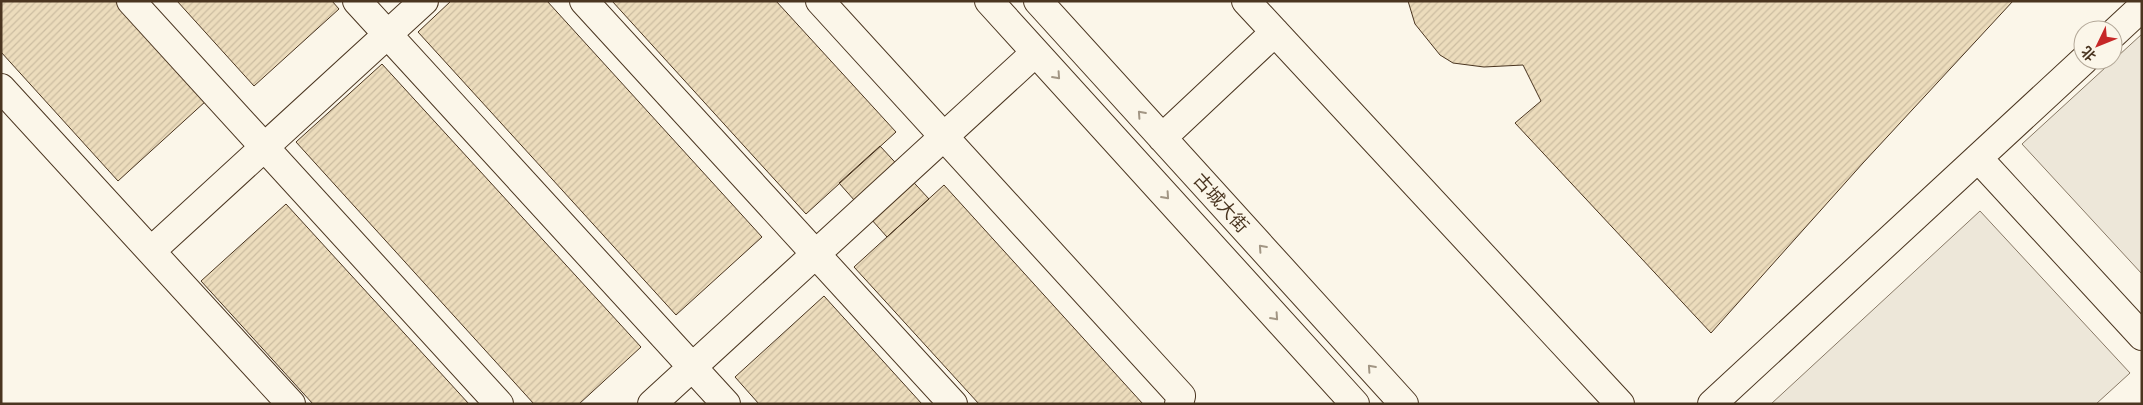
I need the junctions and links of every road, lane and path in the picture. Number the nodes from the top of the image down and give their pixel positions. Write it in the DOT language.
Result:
graph roads {
  1 [pos="131,1"];
  2 [pos="357,1"];
  3 [pos="424,1"];
  4 [pos="584,1"];
  5 [pos="820,1"];
  6 [pos="989,1"];
  7 [pos="1038,1"];
  8 [pos="1246,1"];
  9 [pos="1275,32"];
  10 [pos="388,35"];
  11 [pos="1036,53"];
  12 [pos="2073,70"];
  13 [pos="1,88"];
  14 [pos="944,136"];
  15 [pos="1162,138"];
  16 [pos="264,148"];
  17 [pos="1978,158"];
  18 [pos="151,251"];
  19 [pos="815,254"];
  20 [pos="2142,336"];
  21 [pos="692,367"];
  22 [pos="291,404"];
  23 [pos="499,404"];
  24 [pos="652,404"];
  25 [pos="726,404"];
  26 [pos="953,404"];
  27 [pos="1179,404"];
  28 [pos="1355,404"];
  29 [pos="1404,404"];
  30 [pos="1620,404"];
  31 [pos="1712,404"];
  1 -- 16 [label="street"];
  2 -- 10 [label="street"];
  3 -- 10 [label="street"];
  4 -- 19 [label="street"];
  5 -- 14 [label="street"];
  6 -- 11 [label="street, 古城大街"];
  15 -- 7 [label="street, 古城大街, one-way"];
  8 -- 9 [label="street"];
  9 -- 15 [label="street"];
  9 -- 30 [label="street"];
  10 -- 16 [label="street"];
  10 -- 21 [label="street"];
  11 -- 14 [label="street"];
  11 -- 28 [label="street, 古城大街, one-way"];
  12 -- 17 [label="street"];
  13 -- 18 [label="street"];
  14 -- 19 [label="street"];
  14 -- 27 [label="street"];
  29 -- 15 [label="street, 古城大街, one-way"];
  16 -- 18 [label="street"];
  16 -- 23 [label="street"];
  17 -- 20 [label="street"];
  17 -- 31 [label="street"];
  18 -- 22 [label="street"];
  19 -- 21 [label="street"];
  19 -- 26 [label="street"];
  21 -- 24 [label="street"];
  21 -- 25 [label="street"];
}
